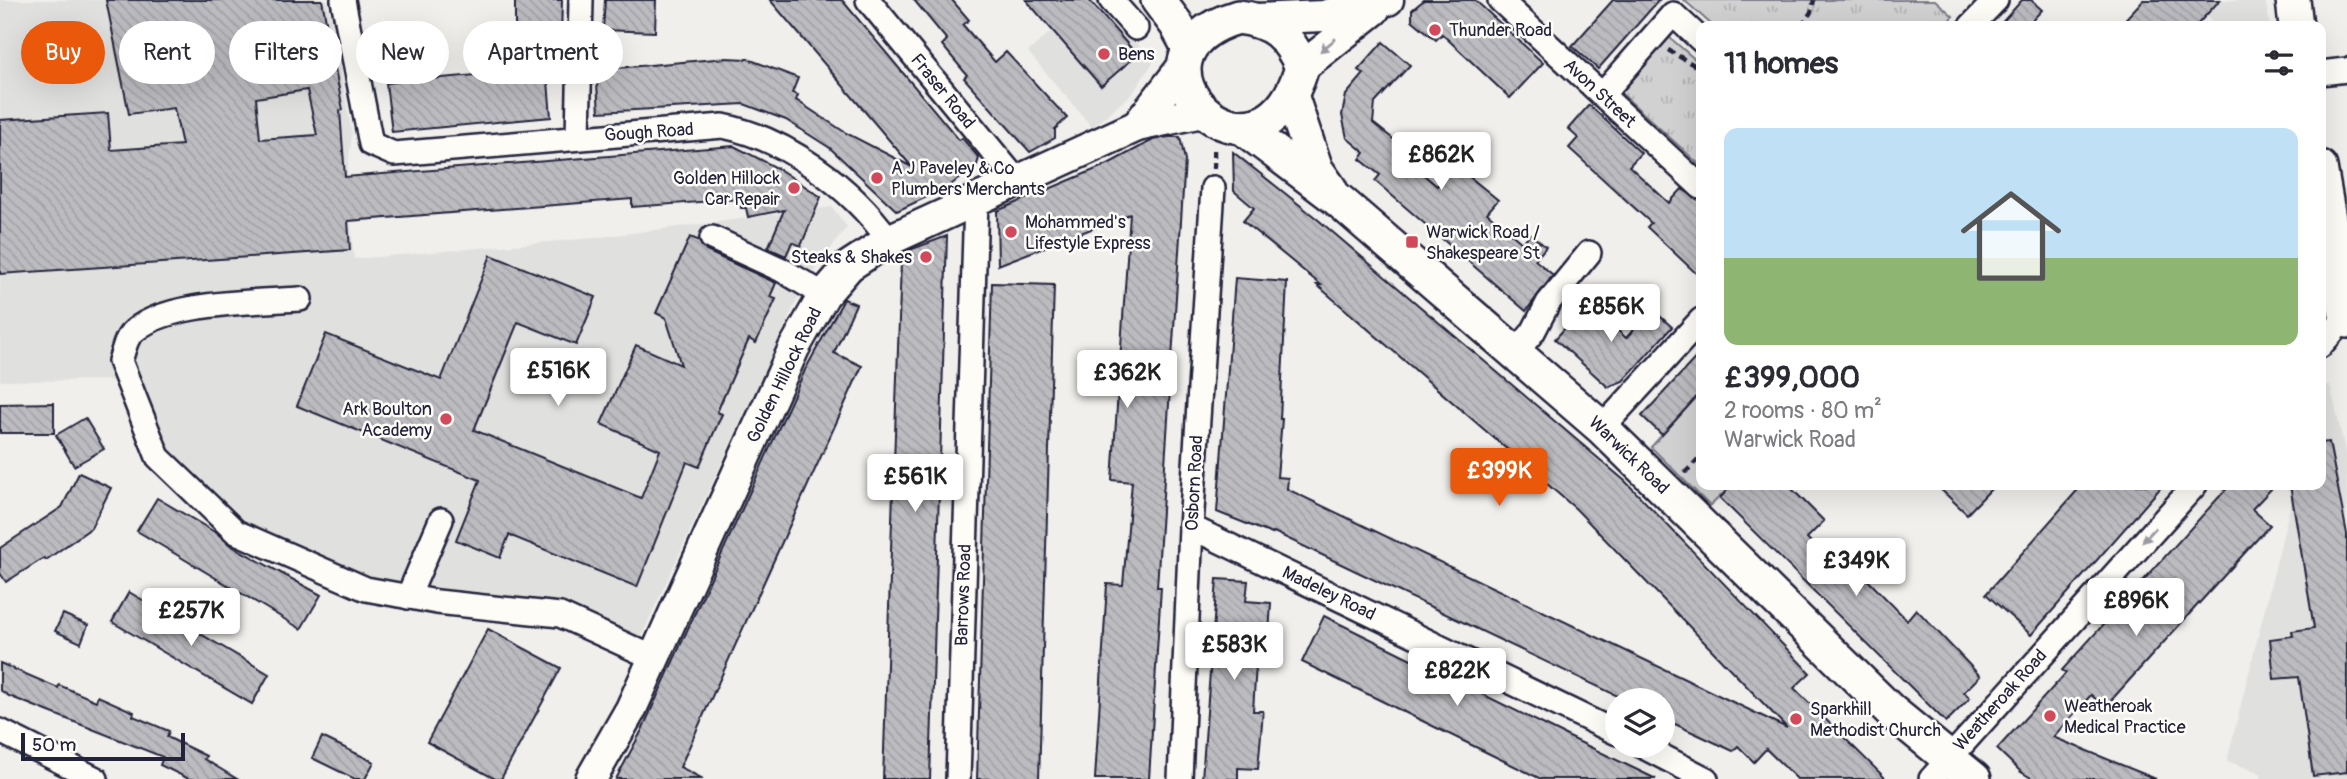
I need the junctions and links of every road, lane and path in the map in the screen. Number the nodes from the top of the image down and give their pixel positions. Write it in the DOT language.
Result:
graph roads {
  1 [pos="343,0"];
  2 [pos="581,0"];
  3 [pos="868,0"];
  4 [pos="1111,0"];
  5 [pos="1158,0"];
  6 [pos="1389,0"];
  7 [pos="1500,0"];
  8 [pos="1814,0"];
  9 [pos="1996,0"];
  10 [pos="2293,0"];
  11 [pos="1237,12"];
  12 [pos="1805,21"];
  13 [pos="1976,21"];
  14 [pos="2295,21"];
  15 [pos="1136,29"];
  16 [pos="1696,35"];
  17 [pos="1650,40"];
  18 [pos="1186,57"];
  19 [pos="1696,66"];
  20 [pos="1302,67"];
  21 [pos="2347,70"];
  22 [pos="2326,72"];
  23 [pos="1602,95"];
  24 [pos="1292,98"];
  25 [pos="1202,111"];
  26 [pos="1137,125"];
  27 [pos="1242,127"];
  28 [pos="578,137"];
  29 [pos="1018,182"];
  30 [pos="1696,182"];
  31 [pos="1213,187"];
  32 [pos="1336,198"];
  33 [pos="976,201"];
  34 [pos="2326,201"];
  35 [pos="712,239"];
  36 [pos="889,240"];
  37 [pos="1589,254"];
  38 [pos="824,295"];
  39 [pos="300,299"];
  40 [pos="2347,319"];
  41 [pos="1696,325"];
  42 [pos="2326,340"];
  43 [pos="1516,352"];
  44 [pos="1602,428"];
  45 [pos="2190,490"];
  46 [pos="441,520"];
  47 [pos="1191,527"];
  48 [pos="408,597"];
  49 [pos="654,658"];
  50 [pos="1605,727"];
  51 [pos="0,731"];
  52 [pos="1665,758"];
  53 [pos="1939,769"];
  54 [pos="96,779"];
  55 [pos="592,779"];
  56 [pos="958,779"];
  57 [pos="1181,779"];
  58 [pos="1706,779"];
  59 [pos="1974,779"];
  1 -- 28 [label="street, Gough Road"];
  2 -- 28 [label="street"];
  3 -- 29 [label="street, Fraser Road"];
  4 -- 15 [label="street"];
  5 -- 18 [label="highway"];
  6 -- 11 [label="main road"];
  6 -- 20 [label="main road, one-way"];
  7 -- 23 [label="street, Avon Street"];
  8 -- 12 [label="path"];
  9 -- 13 [label="street"];
  10 -- 14 [label="highway"];
  11 -- 18 [label="highway"];
  11 -- 20 [label="highway"];
  16 -- 17 [label="street"];
  17 -- 19 [label="path"];
  17 -- 23 [label="street"];
  18 -- 25 [label="highway"];
  18 -- 26 [label="main road, Golden Hillock Road"];
  20 -- 24 [label="highway"];
  21 -- 22 [label="street"];
  23 -- 30 [label="street, Avon Street"];
  24 -- 27 [label="highway"];
  24 -- 32 [label="highway, Warwick Road"];
  25 -- 26 [label="main road, Golden Hillock Road"];
  25 -- 27 [label="highway"];
  26 -- 29 [label="main road, Golden Hillock Road"];
  27 -- 32 [label="highway, Warwick Road"];
  28 -- 36 [label="street, Gough Road"];
  29 -- 33 [label="main road, Golden Hillock Road"];
  31 -- 47 [label="street, Osborn Road"];
  32 -- 43 [label="highway, Warwick Road"];
  33 -- 36 [label="main road, Golden Hillock Road"];
  33 -- 56 [label="street, Barrows Road"];
  34 -- 40 [label="highway"];
  35 -- 38 [label="street"];
  36 -- 38 [label="main road, Golden Hillock Road"];
  37 -- 43 [label="street"];
  38 -- 49 [label="main road, Golden Hillock Road"];
  39 -- 48 [label="street"];
  40 -- 42 [label="street"];
  41 -- 44 [label="street"];
  43 -- 44 [label="highway, Warwick Road"];
  44 -- 53 [label="highway, Warwick Road"];
  45 -- 53 [label="street, Weatheroak Road, one-way"];
  46 -- 48 [label="street"];
  47 -- 50 [label="street, Madeley Road"];
  47 -- 57 [label="street, Osborn Road"];
  48 -- 49 [label="street"];
  49 -- 55 [label="main road, Golden Hillock Road"];
  51 -- 54 [label="street"];
  52 -- 58 [label="street"];
  53 -- 59 [label="highway, Warwick Road"];
}
